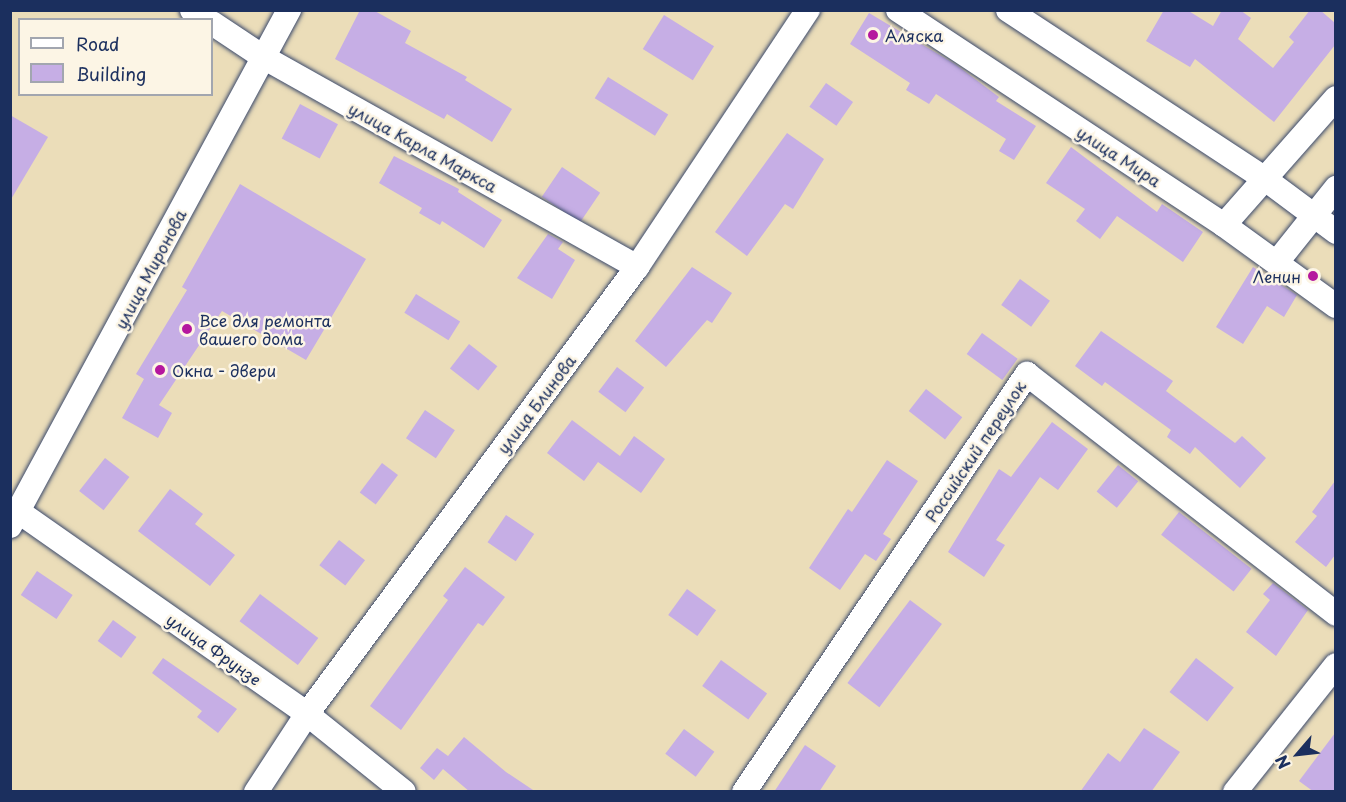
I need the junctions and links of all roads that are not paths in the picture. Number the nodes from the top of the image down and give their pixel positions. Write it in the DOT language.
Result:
graph roads {
  1 [pos="289,10"];
  2 [pos="808,10"];
  3 [pos="898,10"];
  4 [pos="1008,10"];
  5 [pos="213,24"];
  6 [pos="263,57"];
  7 [pos="1335,98"];
  8 [pos="1265,179"];
  9 [pos="1335,188"];
  10 [pos="1313,215"];
  11 [pos="1224,225"];
  12 [pos="1335,232"];
  13 [pos="1277,262"];
  14 [pos="637,267"];
  15 [pos="1335,306"];
  16 [pos="15,519"];
  17 [pos="1335,614"];
  18 [pos="1335,665"];
  19 [pos="307,714"];
  20 [pos="256,792"];
  21 [pos="404,792"];
  22 [pos="744,792"];
  23 [pos="1235,792"];
  1 -- 6 [label="street, улица Миронова"];
  2 -- 14 [label="street, улица Блинова"];
  3 -- 11 [label="street, улица Мира"];
  4 -- 8 [label="street"];
  5 -- 6 [label="street, улица Карла Маркса"];
  6 -- 14 [label="street, улица Карла Маркса"];
  6 -- 16 [label="street, улица Миронова"];
  7 -- 8 [label="street"];
  8 -- 10 [label="street"];
  8 -- 11 [label="street"];
  9 -- 10 [label="street"];
  10 -- 12 [label="street"];
  10 -- 13 [label="street"];
  11 -- 13 [label="street, улица Мира"];
  13 -- 15 [label="street, улица Мира"];
  14 -- 19 [label="street, улица Блинова"];
  16 -- 19 [label="street, улица Фрунзе"];
  17 -- 22 [label="street, Российский переулок"];
  18 -- 23 [label="street"];
  19 -- 20 [label="street, улица Блинова"];
  19 -- 21 [label="street, улица Фрунзе"];
}
